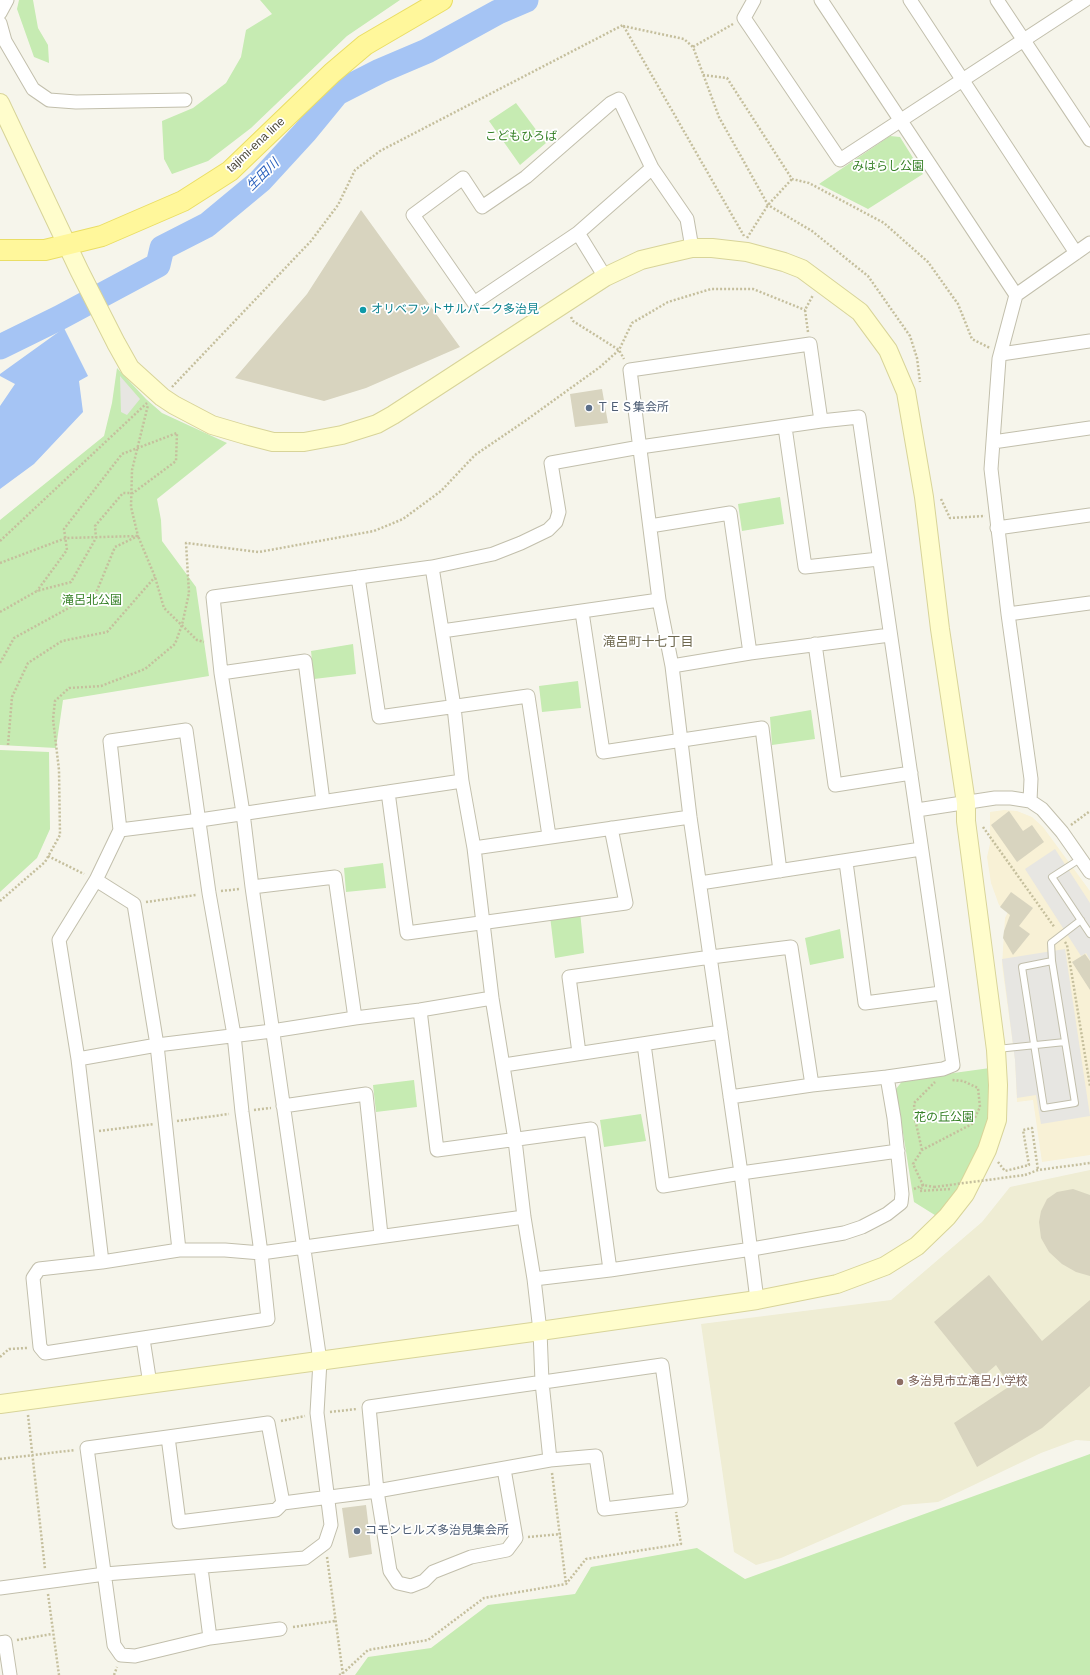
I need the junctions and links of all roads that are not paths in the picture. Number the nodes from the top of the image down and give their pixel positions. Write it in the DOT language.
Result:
graph roads {
  1 [pos="7,0"];
  2 [pos="442,0"];
  3 [pos="754,0"];
  4 [pos="821,0"];
  5 [pos="910,0"];
  6 [pos="998,0"];
  7 [pos="1087,0"];
  8 [pos="1090,3"];
  9 [pos="0,13"];
  10 [pos="0,23"];
  11 [pos="1024,40"];
  12 [pos="963,81"];
  13 [pos="185,100"];
  14 [pos="0,103"];
  15 [pos="900,121"];
  16 [pos="1090,140"];
  17 [pos="652,168"];
  18 [pos="578,233"];
  19 [pos="1090,244"];
  20 [pos="68,245"];
  21 [pos="692,248"];
  22 [pos="0,250"];
  23 [pos="1076,253"];
  24 [pos="605,277"];
  25 [pos="1016,295"];
  26 [pos="1090,341"];
  27 [pos="1001,354"];
  28 [pos="821,421"];
  29 [pos="785,427"];
  30 [pos="1090,428"];
  31 [pos="993,442"];
  32 [pos="640,447"];
  33 [pos="1090,515"];
  34 [pos="996,522"];
  35 [pos="650,526"];
  36 [pos="879,559"];
  37 [pos="432,567"];
  38 [pos="358,577"];
  39 [pos="659,600"];
  40 [pos="1090,603"];
  41 [pos="582,612"];
  42 [pos="1008,614"];
  43 [pos="442,631"];
  44 [pos="890,635"];
  45 [pos="815,644"];
  46 [pos="750,653"];
  47 [pos="672,666"];
  48 [pos="221,673"];
  49 [pos="454,707"];
  50 [pos="681,741"];
  51 [pos="911,773"];
  52 [pos="462,781"];
  53 [pos="388,792"];
  54 [pos="323,801"];
  55 [pos="1030,802"];
  56 [pos="966,803"];
  57 [pos="917,810"];
  58 [pos="243,813"];
  59 [pos="690,817"];
  60 [pos="200,820"];
  61 [pos="611,828"];
  62 [pos="120,830"];
  63 [pos="549,836"];
  64 [pos="474,848"];
  65 [pos="921,849"];
  66 [pos="1080,859"];
  67 [pos="846,862"];
  68 [pos="780,871"];
  69 [pos="1090,872"];
  70 [pos="96,880"];
  71 [pos="700,883"];
  72 [pos="252,888"];
  73 [pos="1081,920"];
  74 [pos="484,923"];
  75 [pos="1090,934"];
  76 [pos="711,957"];
  77 [pos="1052,961"];
  78 [pos="941,992"];
  79 [pos="492,998"];
  80 [pos="420,1010"];
  81 [pos="355,1018"];
  82 [pos="272,1031"];
  83 [pos="721,1032"];
  84 [pos="234,1035"];
  85 [pos="1065,1042"];
  86 [pos="644,1044"];
  87 [pos="157,1045"];
  88 [pos="1034,1045"];
  89 [pos="996,1050"];
  90 [pos="579,1053"];
  91 [pos="78,1059"];
  92 [pos="504,1065"];
  93 [pos="887,1077"];
  94 [pos="812,1085"];
  95 [pos="730,1097"];
  96 [pos="283,1106"];
  97 [pos="515,1140"];
  98 [pos="898,1151"];
  99 [pos="742,1173"];
  100 [pos="524,1217"];
  101 [pos="382,1235"];
  102 [pos="302,1247"];
  103 [pos="752,1249"];
  104 [pos="180,1250"];
  105 [pos="261,1253"];
  106 [pos="102,1262"];
  107 [pos="610,1270"];
  108 [pos="534,1279"];
  109 [pos="757,1300"];
  110 [pos="540,1331"];
  111 [pos="143,1339"];
  112 [pos="320,1361"];
  113 [pos="542,1382"];
  114 [pos="150,1384"];
  115 [pos="0,1404"];
  116 [pos="168,1437"];
  117 [pos="550,1460"];
  118 [pos="504,1469"];
  119 [pos="377,1491"];
  120 [pos="328,1497"];
  121 [pos="283,1503"];
  122 [pos="201,1568"];
  123 [pos="105,1574"];
  124 [pos="0,1588"];
  125 [pos="280,1629"];
  126 [pos="210,1638"];
  127 [pos="2,1642"];
  128 [pos="10,1675"];
  1 -- 9 [label="street"];
  2 -- 20 [label="main road, tajimi-ena line"];
  3 -- 15 [label="street"];
  4 -- 15 [label="street"];
  5 -- 12 [label="street"];
  6 -- 11 [label="street"];
  7 -- 8 [label="street"];
  7 -- 11 [label="street"];
  10 -- 13 [label="street"];
  11 -- 12 [label="street"];
  11 -- 16 [label="street"];
  12 -- 15 [label="street"];
  12 -- 23 [label="street"];
  14 -- 20 [label="street"];
  15 -- 25 [label="street"];
  17 -- 18 [label="street"];
  17 -- 18 [label="street"];
  17 -- 21 [label="street"];
  18 -- 24 [label="street"];
  19 -- 23 [label="street"];
  20 -- 22 [label="main road, tajimi-ena line"];
  20 -- 24 [label="street"];
  21 -- 24 [label="street"];
  21 -- 56 [label="street"];
  23 -- 25 [label="street"];
  25 -- 27 [label="street"];
  26 -- 27 [label="street"];
  27 -- 31 [label="street"];
  28 -- 29 [label="street"];
  28 -- 32 [label="street"];
  28 -- 36 [label="street"];
  29 -- 32 [label="street"];
  29 -- 36 [label="street"];
  30 -- 31 [label="street"];
  31 -- 34 [label="street"];
  32 -- 35 [label="street"];
  32 -- 37 [label="street"];
  33 -- 34 [label="street"];
  34 -- 42 [label="street"];
  35 -- 39 [label="street"];
  35 -- 46 [label="street"];
  36 -- 44 [label="street"];
  37 -- 38 [label="street"];
  37 -- 43 [label="street"];
  38 -- 48 [label="street"];
  38 -- 49 [label="street"];
  39 -- 41 [label="street"];
  39 -- 47 [label="street"];
  40 -- 42 [label="street"];
  41 -- 43 [label="street"];
  41 -- 50 [label="street"];
  42 -- 55 [label="street"];
  43 -- 49 [label="street"];
  44 -- 45 [label="street"];
  44 -- 51 [label="street"];
  45 -- 46 [label="street"];
  45 -- 51 [label="street"];
  46 -- 47 [label="street"];
  47 -- 50 [label="street"];
  48 -- 54 [label="street"];
  48 -- 58 [label="street"];
  49 -- 52 [label="street"];
  49 -- 63 [label="street"];
  50 -- 59 [label="street"];
  50 -- 68 [label="street"];
  51 -- 57 [label="street"];
  52 -- 53 [label="street"];
  52 -- 64 [label="street"];
  53 -- 54 [label="street"];
  53 -- 74 [label="street"];
  54 -- 58 [label="street"];
  55 -- 56 [label="street"];
  55 -- 66 [label="street"];
  56 -- 57 [label="street"];
  56 -- 89 [label="street"];
  57 -- 65 [label="street"];
  58 -- 60 [label="street"];
  58 -- 72 [label="street"];
  59 -- 61 [label="street"];
  59 -- 71 [label="street"];
  60 -- 62 [label="street"];
  60 -- 62 [label="street"];
  60 -- 84 [label="street"];
  61 -- 63 [label="street"];
  61 -- 74 [label="street"];
  62 -- 70 [label="street"];
  63 -- 64 [label="street"];
  64 -- 74 [label="street"];
  65 -- 67 [label="street"];
  65 -- 78 [label="street"];
  66 -- 69 [label="street"];
  66 -- 73 [label="lane"];
  67 -- 68 [label="street"];
  67 -- 78 [label="street"];
  68 -- 71 [label="street"];
  70 -- 87 [label="street"];
  70 -- 91 [label="street"];
  71 -- 76 [label="street"];
  72 -- 81 [label="street"];
  72 -- 82 [label="street"];
  73 -- 75 [label="lane"];
  73 -- 77 [label="lane"];
  74 -- 79 [label="street"];
  76 -- 83 [label="street"];
  76 -- 90 [label="street"];
  76 -- 94 [label="street"];
  77 -- 85 [label="lane"];
  77 -- 88 [label="lane"];
  78 -- 93 [label="street"];
  79 -- 80 [label="street"];
  79 -- 92 [label="street"];
  80 -- 81 [label="street"];
  80 -- 97 [label="street"];
  81 -- 82 [label="street"];
  82 -- 84 [label="street"];
  82 -- 96 [label="street"];
  83 -- 86 [label="street"];
  83 -- 95 [label="street"];
  84 -- 87 [label="street"];
  84 -- 105 [label="street"];
  85 -- 88 [label="lane"];
  85 -- 88 [label="lane"];
  86 -- 90 [label="street"];
  86 -- 99 [label="street"];
  87 -- 91 [label="street"];
  87 -- 104 [label="street"];
  88 -- 89 [label="lane"];
  89 -- 109 [label="street"];
  90 -- 92 [label="street"];
  91 -- 106 [label="street"];
  92 -- 97 [label="street"];
  93 -- 94 [label="street"];
  93 -- 98 [label="street"];
  94 -- 95 [label="street"];
  95 -- 99 [label="street"];
  96 -- 101 [label="street"];
  96 -- 102 [label="street"];
  97 -- 100 [label="street"];
  97 -- 107 [label="street"];
  98 -- 99 [label="street"];
  98 -- 103 [label="street"];
  99 -- 103 [label="street"];
  100 -- 101 [label="street"];
  100 -- 108 [label="street"];
  101 -- 102 [label="street"];
  102 -- 105 [label="street"];
  102 -- 112 [label="street"];
  103 -- 107 [label="street"];
  103 -- 109 [label="street"];
  104 -- 105 [label="street"];
  104 -- 106 [label="street"];
  105 -- 111 [label="street"];
  106 -- 111 [label="street"];
  107 -- 108 [label="street"];
  108 -- 110 [label="street"];
  109 -- 110 [label="street"];
  110 -- 112 [label="street"];
  110 -- 113 [label="street"];
  111 -- 114 [label="street"];
  112 -- 114 [label="street"];
  112 -- 120 [label="street"];
  113 -- 117 [label="street"];
  113 -- 117 [label="street"];
  113 -- 119 [label="street"];
  114 -- 115 [label="street"];
  116 -- 121 [label="street"];
  116 -- 121 [label="street"];
  116 -- 123 [label="street"];
  117 -- 118 [label="street"];
  118 -- 119 [label="street"];
  118 -- 119 [label="street"];
  119 -- 120 [label="street"];
  120 -- 121 [label="street"];
  120 -- 122 [label="street"];
  122 -- 123 [label="street"];
  122 -- 126 [label="street"];
  123 -- 124 [label="street"];
  123 -- 126 [label="street"];
  125 -- 126 [label="street"];
  127 -- 128 [label="street"];
}
